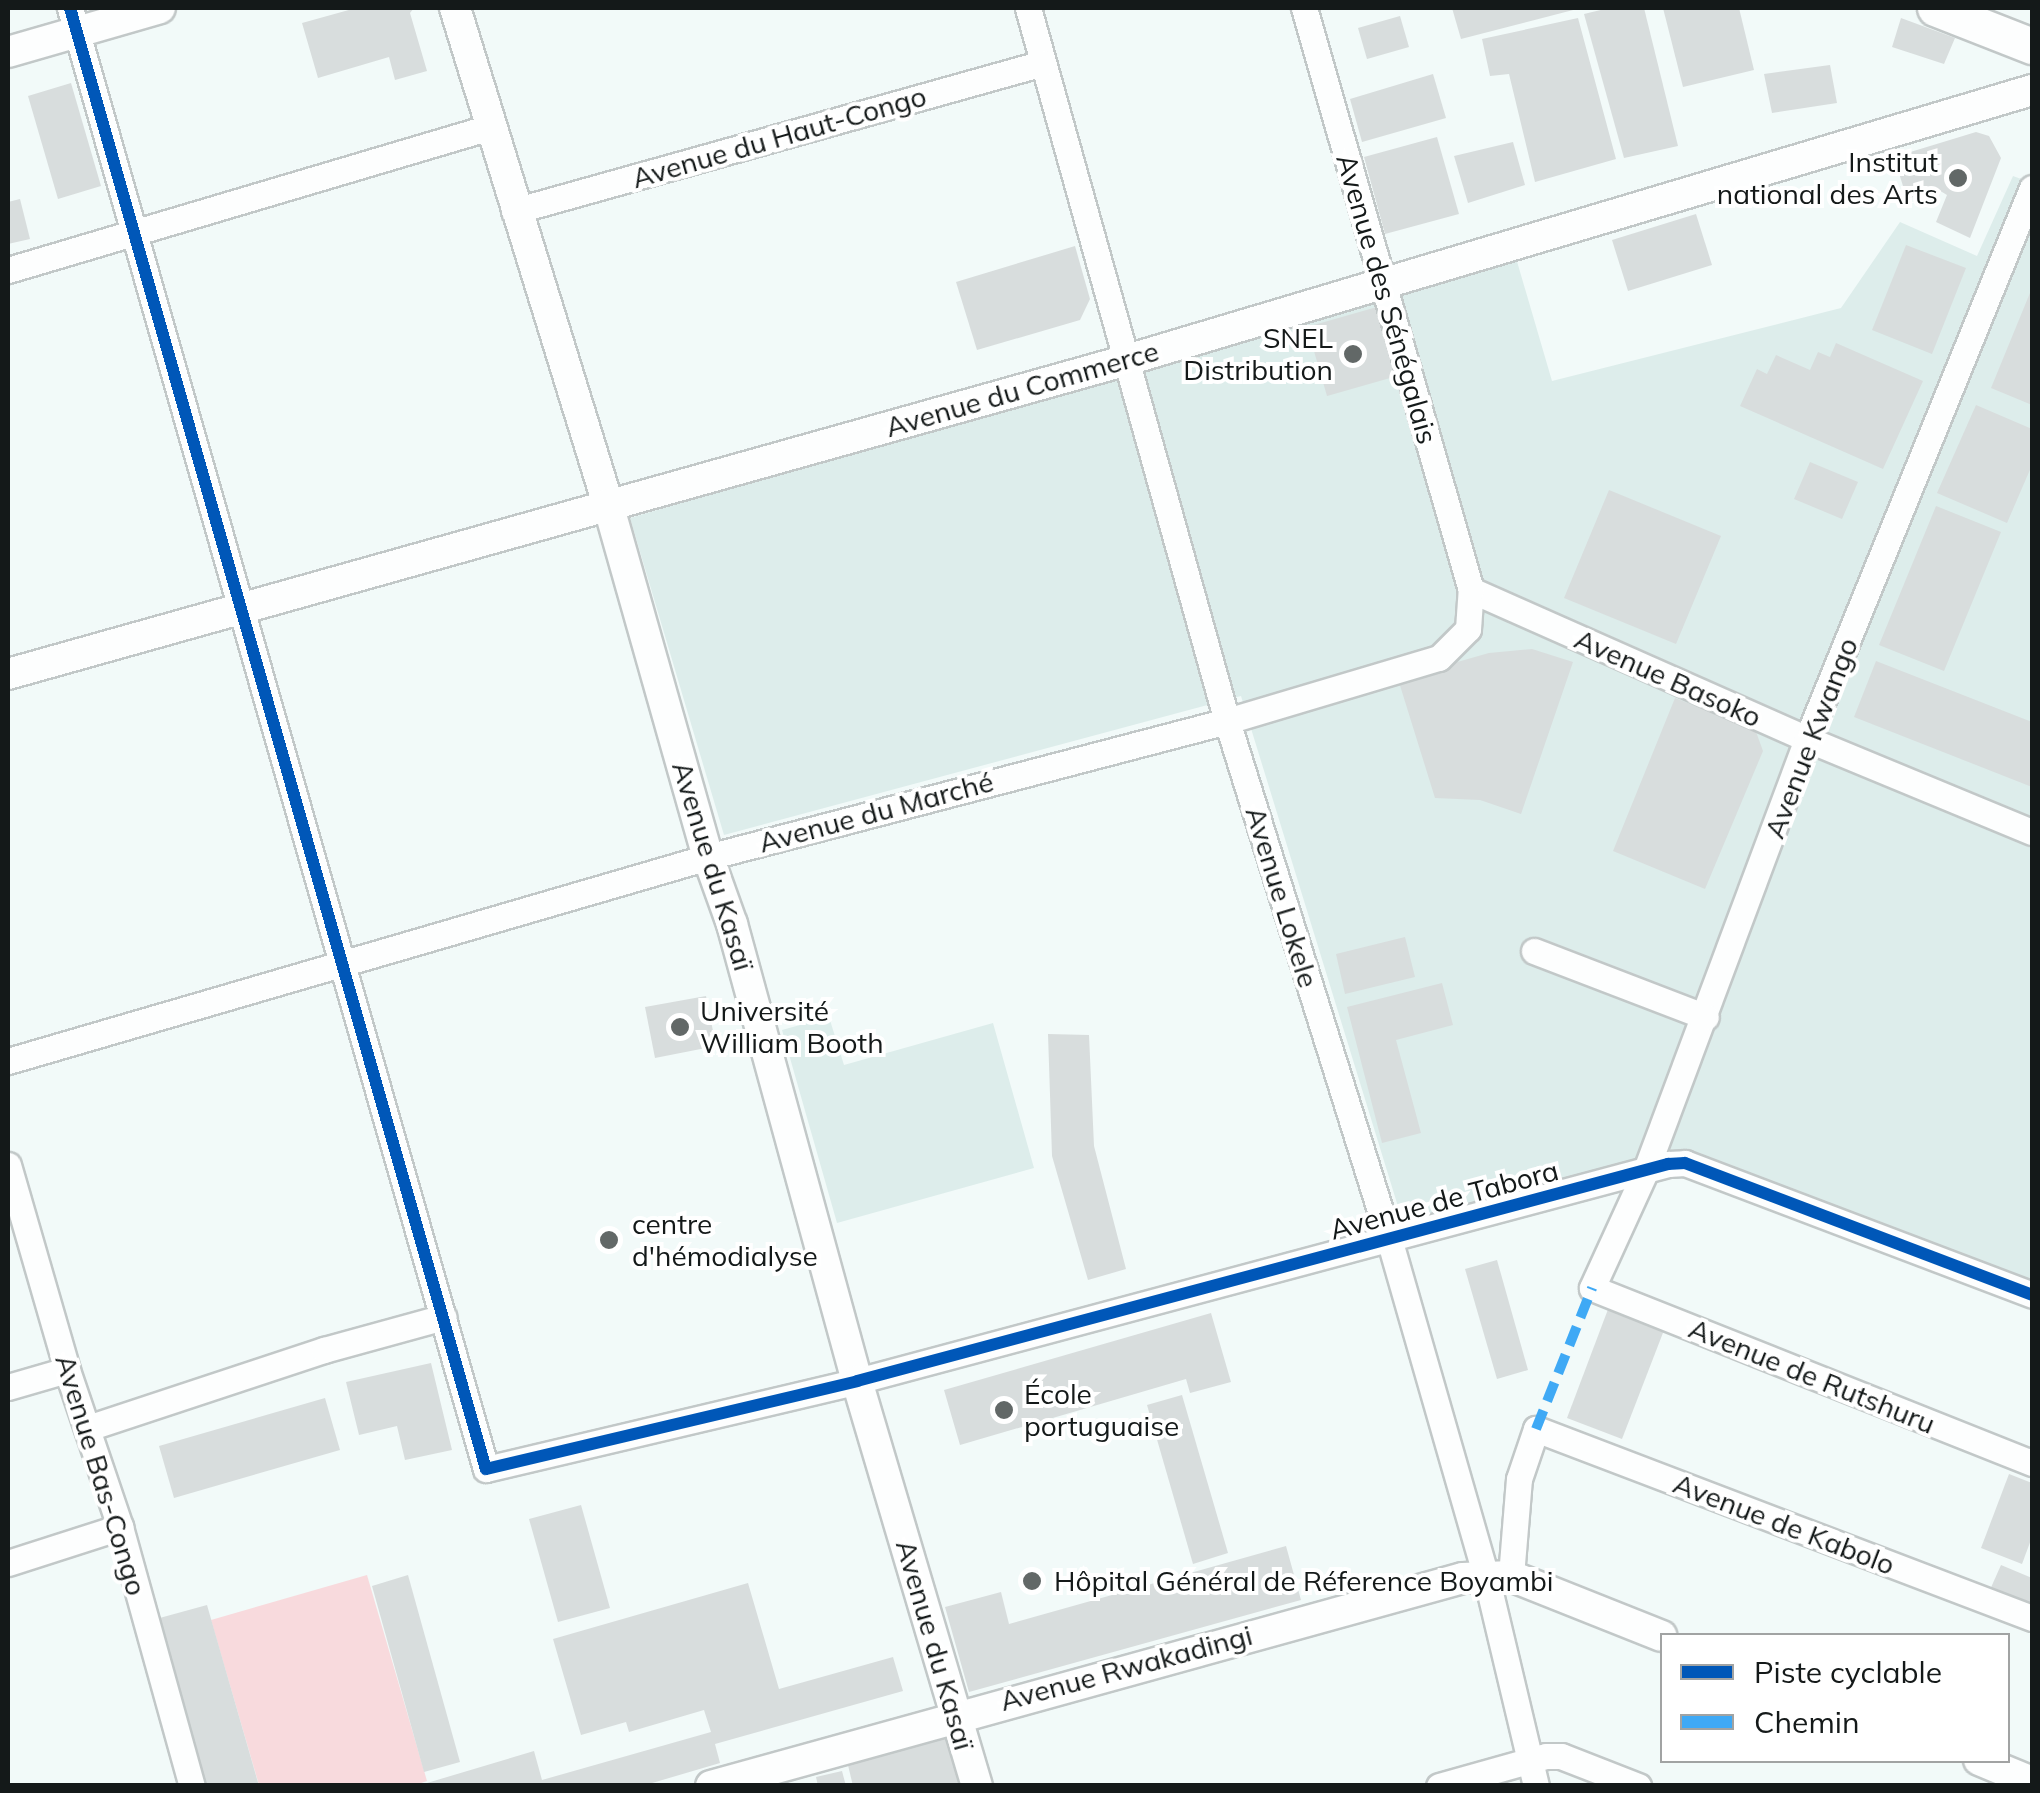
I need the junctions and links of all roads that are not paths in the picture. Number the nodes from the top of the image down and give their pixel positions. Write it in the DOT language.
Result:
graph roads {
  1 [pos="160,8"];
  2 [pos="455,8"];
  3 [pos="1028,8"];
  4 [pos="1304,8"];
  5 [pos="1935,8"];
  6 [pos="74,19"];
  7 [pos="2032,46"];
  8 [pos="8,52"];
  9 [pos="1043,63"];
  10 [pos="2032,90"];
  11 [pos="490,128"];
  12 [pos="2032,188"];
  13 [pos="514,211"];
  14 [pos="132,232"];
  15 [pos="8,270"];
  16 [pos="1382,284"];
  17 [pos="1126,360"];
  18 [pos="608,504"];
  19 [pos="1471,590"];
  20 [pos="244,610"];
  21 [pos="8,674"];
  22 [pos="1227,720"];
  23 [pos="1807,740"];
  24 [pos="2032,832"];
  25 [pos="708,856"];
  26 [pos="1534,952"];
  27 [pos="342,966"];
  28 [pos="1706,1017"];
  29 [pos="8,1060"];
  30 [pos="8,1164"];
  31 [pos="1646,1170"];
  32 [pos="1390,1242"];
  33 [pos="1592,1288"];
  34 [pos="2032,1296"];
  35 [pos="444,1318"];
  36 [pos="67,1370"];
  37 [pos="857,1381"];
  38 [pos="8,1388"];
  39 [pos="88,1428"];
  40 [pos="2032,1463"];
  41 [pos="120,1527"];
  42 [pos="8,1563"];
  43 [pos="1499,1576"];
  44 [pos="2032,1618"];
  45 [pos="1660,1635"];
  46 [pos="956,1715"];
  47 [pos="1529,1760"];
  48 [pos="1986,1763"];
  49 [pos="2031,1781"];
  50 [pos="192,1786"];
  51 [pos="711,1786"];
  52 [pos="977,1786"];
  53 [pos="1439,1786"];
  54 [pos="1536,1786"];
  55 [pos="1638,1786"];
  1 -- 6 [label="street"];
  2 -- 11 [label="street, Avenue du Kasaï"];
  3 -- 9 [label="street, Avenue Lokele"];
  4 -- 16 [label="street, Avenue des Sénégalais"];
  5 -- 7 [label="main road"];
  6 -- 8 [label="street"];
  6 -- 14 [label="street"];
  9 -- 13 [label="street, Avenue du Haut-Congo"];
  9 -- 17 [label="street, Avenue Lokele"];
  10 -- 16 [label="street, Avenue du Commerce"];
  11 -- 13 [label="street, Avenue du Kasaï"];
  11 -- 14 [label="street"];
  12 -- 23 [label="street, Avenue Kwango"];
  13 -- 18 [label="street, Avenue du Kasaï"];
  14 -- 15 [label="street"];
  14 -- 20 [label="street"];
  16 -- 17 [label="street, Avenue du Commerce"];
  16 -- 19 [label="street, Avenue des Sénégalais"];
  17 -- 18 [label="street, Avenue du Commerce"];
  17 -- 22 [label="street, Avenue Lokele"];
  18 -- 20 [label="street, Avenue du Commerce"];
  18 -- 25 [label="street, Avenue du Kasaï"];
  19 -- 22 [label="street, Avenue du Marché"];
  19 -- 23 [label="street, Avenue Basoko"];
  20 -- 21 [label="street, Avenue du Commerce"];
  20 -- 27 [label="street"];
  22 -- 25 [label="street, Avenue du Marché"];
  22 -- 32 [label="street, Avenue Lokele"];
  23 -- 24 [label="street, Avenue Basoko"];
  23 -- 28 [label="street, Avenue Kwango"];
  25 -- 27 [label="street, Avenue du Marché"];
  25 -- 37 [label="street, Avenue du Kasaï"];
  26 -- 28 [label="street"];
  27 -- 29 [label="street, Avenue du Marché"];
  27 -- 35 [label="street"];
  28 -- 31 [label="street, Avenue Kwango"];
  30 -- 36 [label="street, Avenue Bas-Congo"];
  31 -- 32 [label="street, Avenue de Tabora"];
  31 -- 33 [label="street, Avenue Kwango"];
  31 -- 34 [label="street, Avenue de Tabora"];
  32 -- 37 [label="street, Avenue de Tabora"];
  32 -- 43 [label="street, Avenue Lokele"];
  33 -- 40 [label="street, Avenue de Rutshuru"];
  35 -- 37 [label="street, Avenue de Tabora"];
  35 -- 39 [label="street"];
  36 -- 38 [label="street"];
  36 -- 39 [label="street, Avenue Bas-Congo"];
  37 -- 46 [label="street, Avenue du Kasaï"];
  39 -- 41 [label="street, Avenue Bas-Congo"];
  41 -- 42 [label="street"];
  41 -- 50 [label="street, Avenue Bas-Congo"];
  43 -- 44 [label="street, Avenue de Kabolo"];
  43 -- 45 [label="street"];
  43 -- 46 [label="street, Avenue Rwakadingi"];
  43 -- 47 [label="street, Avenue Lokele"];
  46 -- 51 [label="street, Avenue Rwakadingi"];
  46 -- 52 [label="street, Avenue du Kasaï"];
  47 -- 53 [label="street"];
  47 -- 54 [label="street, Avenue Lokele"];
  47 -- 55 [label="street"];
  48 -- 49 [label="street"];
}
